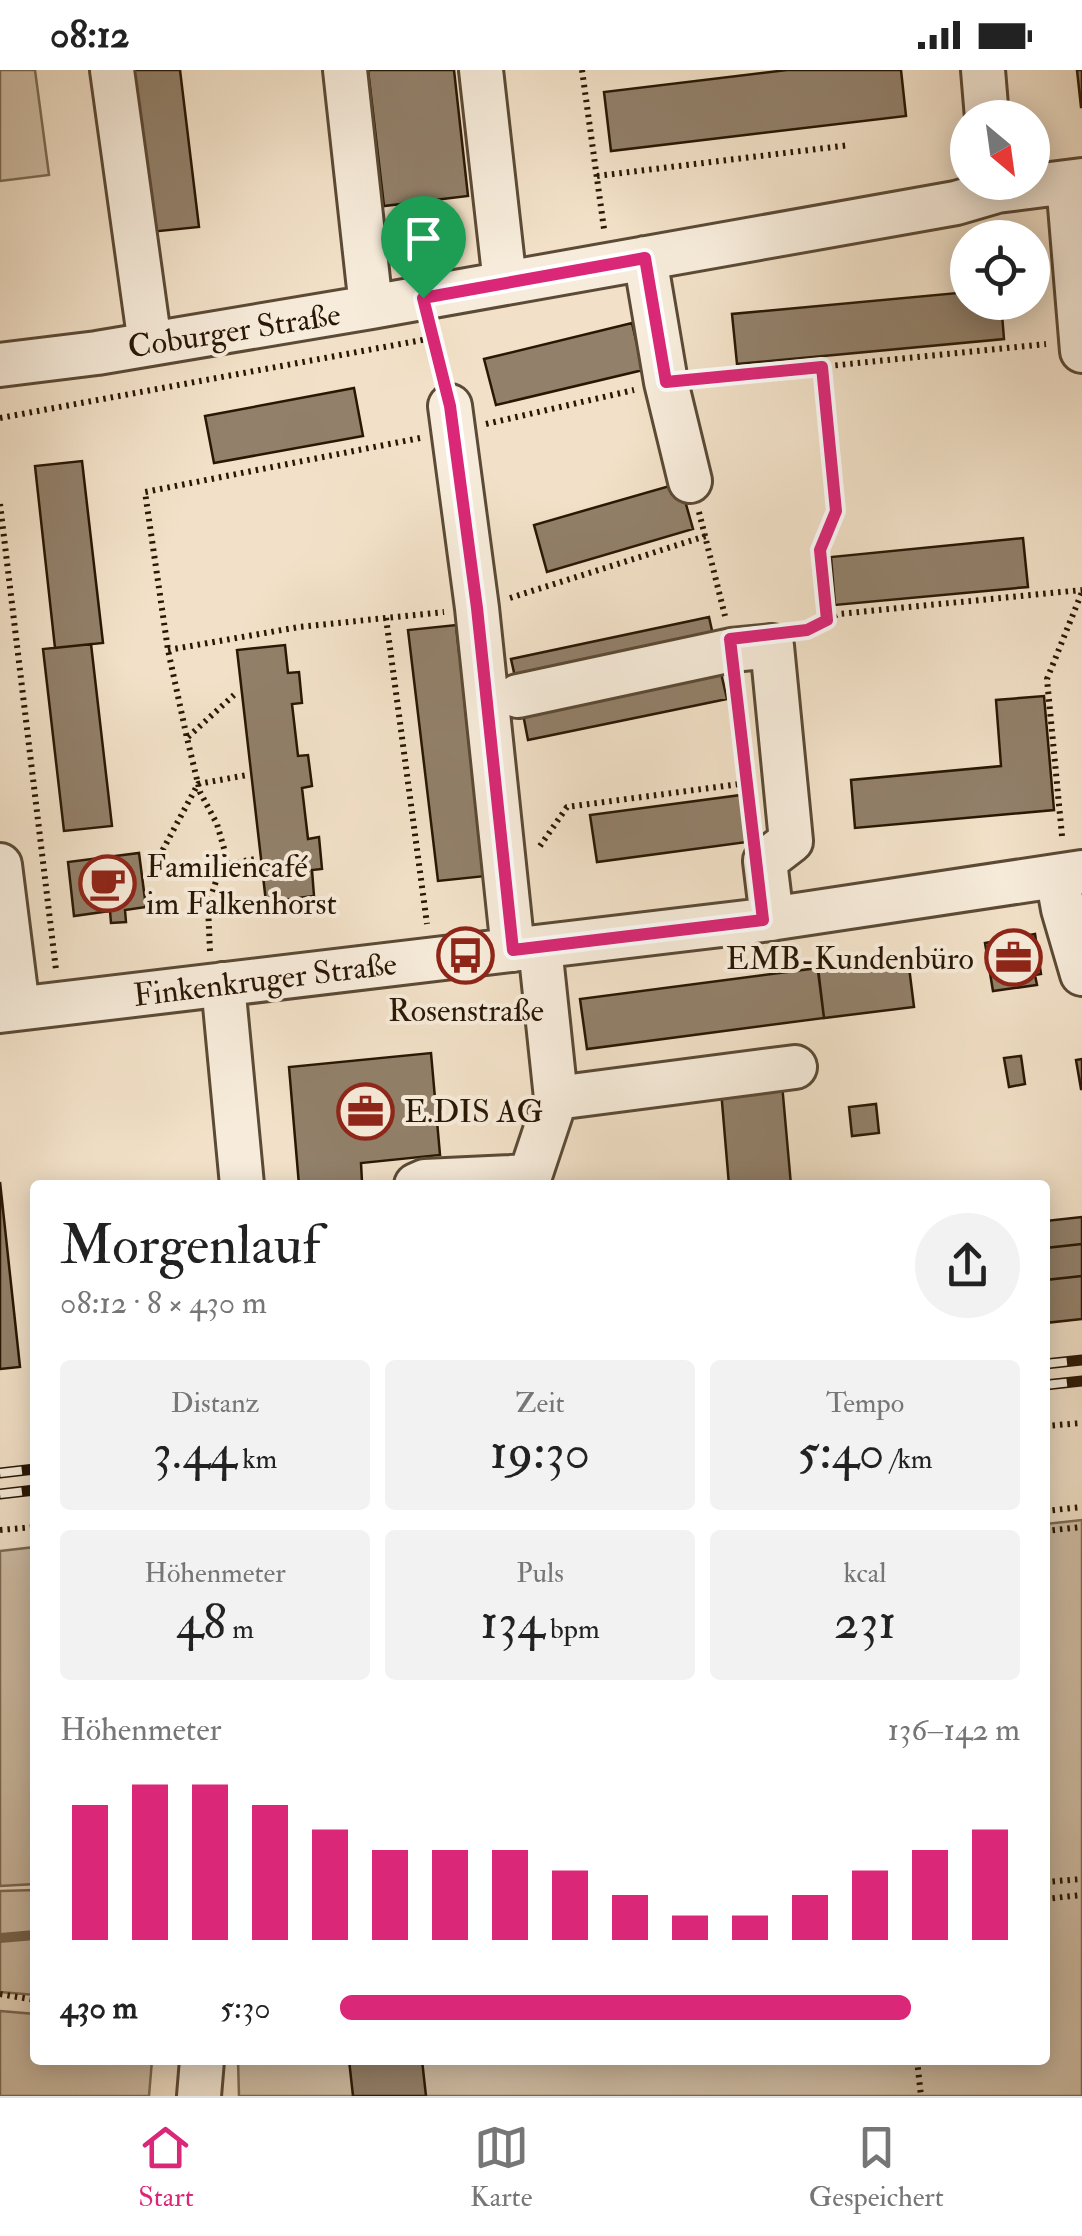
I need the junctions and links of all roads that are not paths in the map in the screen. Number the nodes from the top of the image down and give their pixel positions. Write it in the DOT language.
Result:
graph roads {
  1 [pos="112,70"];
  2 [pos="345,70"];
  3 [pos="481,70"];
  4 [pos="983,70"];
  5 [pos="986,100"];
  6 [pos="1075,181"];
  7 [pos="1050,183"];
  8 [pos="964,200"];
  9 [pos="627,262"];
  10 [pos="505,284"];
  11 [pos="372,307"];
  12 [pos="1081,340"];
  13 [pos="150,344"];
  14 [pos="1082,351"];
  15 [pos="0,365"];
  16 [pos="452,418"];
  17 [pos="690,481"];
  18 [pos="518,696"];
  19 [pos="1067,861"];
  20 [pos="0,865"];
  21 [pos="772,919"];
  22 [pos="526,948"];
  23 [pos="216,968"];
  24 [pos="1082,974"];
  25 [pos="9,1010"];
  26 [pos="795,1067"];
  27 [pos="556,1098"];
  28 [pos="241,1180"];
  29 [pos="529,1180"];
  30 [pos="202,2065"];
  31 [pos="199,2096"];
  1 -- 13 [label="street"];
  2 -- 11 [label="street"];
  3 -- 10 [label="street"];
  4 -- 5 [label="street"];
  6 -- 7 [label="street, Coburger Straße"];
  6 -- 12 [label="street"];
  8 -- 9 [label="street, Coburger Straße"];
  9 -- 10 [label="street, Coburger Straße"];
  9 -- 17 [label="street"];
  10 -- 11 [label="street, Coburger Straße"];
  11 -- 13 [label="street, Coburger Straße"];
  12 -- 14 [label="street"];
  13 -- 15 [label="street, Coburger Straße"];
  16 -- 22 [label="street"];
  18 -- 21 [label="street"];
  19 -- 21 [label="street, Finkenkruger Straße"];
  19 -- 24 [label="street"];
  20 -- 25 [label="street, Finkenkruger Straße"];
  21 -- 22 [label="street, Finkenkruger Straße"];
  22 -- 23 [label="street, Finkenkruger Straße"];
  22 -- 27 [label="street"];
  23 -- 25 [label="street, Finkenkruger Straße"];
  23 -- 28 [label="street"];
  26 -- 27 [label="street"];
  27 -- 29 [label="street"];
  30 -- 31 [label="street"];
}
